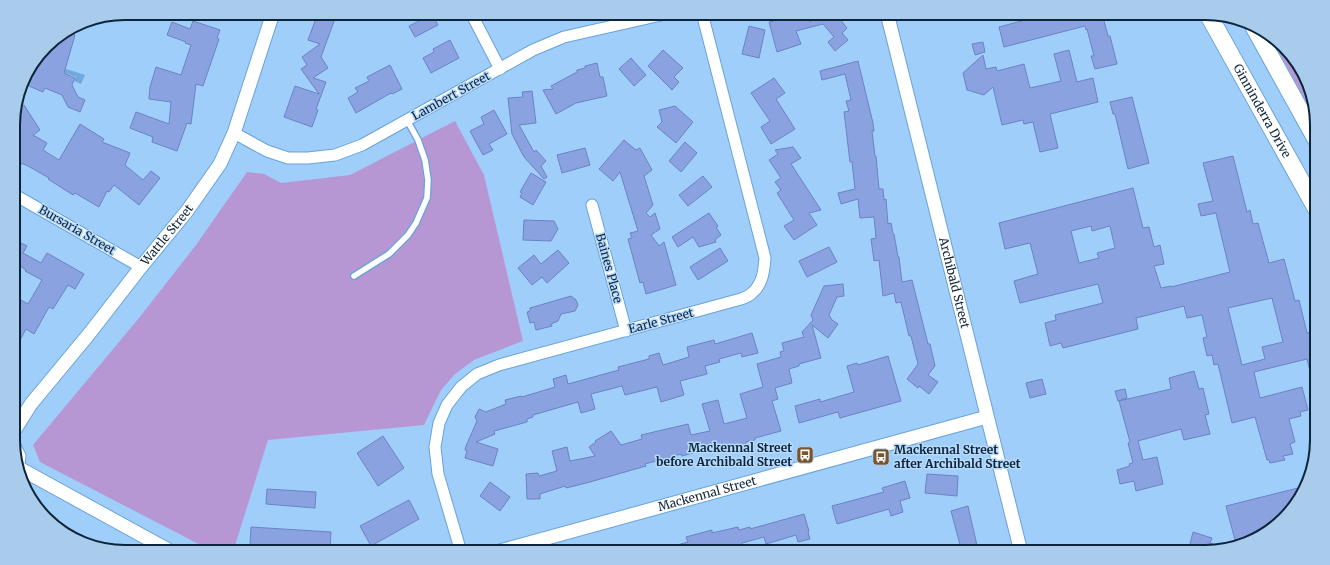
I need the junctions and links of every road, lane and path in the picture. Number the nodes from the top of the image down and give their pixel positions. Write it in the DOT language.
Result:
graph roads {
  1 [pos="272,20"];
  2 [pos="475,20"];
  3 [pos="639,20"];
  4 [pos="704,20"];
  5 [pos="889,20"];
  6 [pos="1212,20"];
  7 [pos="1258,34"];
  8 [pos="500,69"];
  9 [pos="407,120"];
  10 [pos="1310,128"];
  11 [pos="234,133"];
  12 [pos="1310,197"];
  13 [pos="20,198"];
  14 [pos="592,205"];
  15 [pos="141,266"];
  16 [pos="354,276"];
  17 [pos="626,331"];
  18 [pos="987,417"];
  19 [pos="20,421"];
  20 [pos="25,472"];
  21 [pos="159,545"];
  22 [pos="458,545"];
  23 [pos="521,545"];
  24 [pos="1019,545"];
  1 -- 11 [label="street, Wattle Street"];
  2 -- 8 [label="street"];
  3 -- 8 [label="street, Lambert Street"];
  4 -- 17 [label="street, Earle Street"];
  5 -- 18 [label="street, Archibald Street"];
  6 -- 12 [label="main road, Ginninderra Drive"];
  7 -- 10 [label="main road"];
  8 -- 9 [label="street, Lambert Street"];
  9 -- 11 [label="street, Lambert Street"];
  9 -- 16 [label="lane"];
  11 -- 15 [label="street, Wattle Street"];
  13 -- 15 [label="street, Bursaria Street"];
  14 -- 17 [label="street, Baines Place"];
  15 -- 19 [label="street, Wattle Street"];
  17 -- 22 [label="street, Earle Street"];
  18 -- 23 [label="street, Mackennal Street"];
  18 -- 24 [label="street, Archibald Street"];
  20 -- 21 [label="street"];
}
